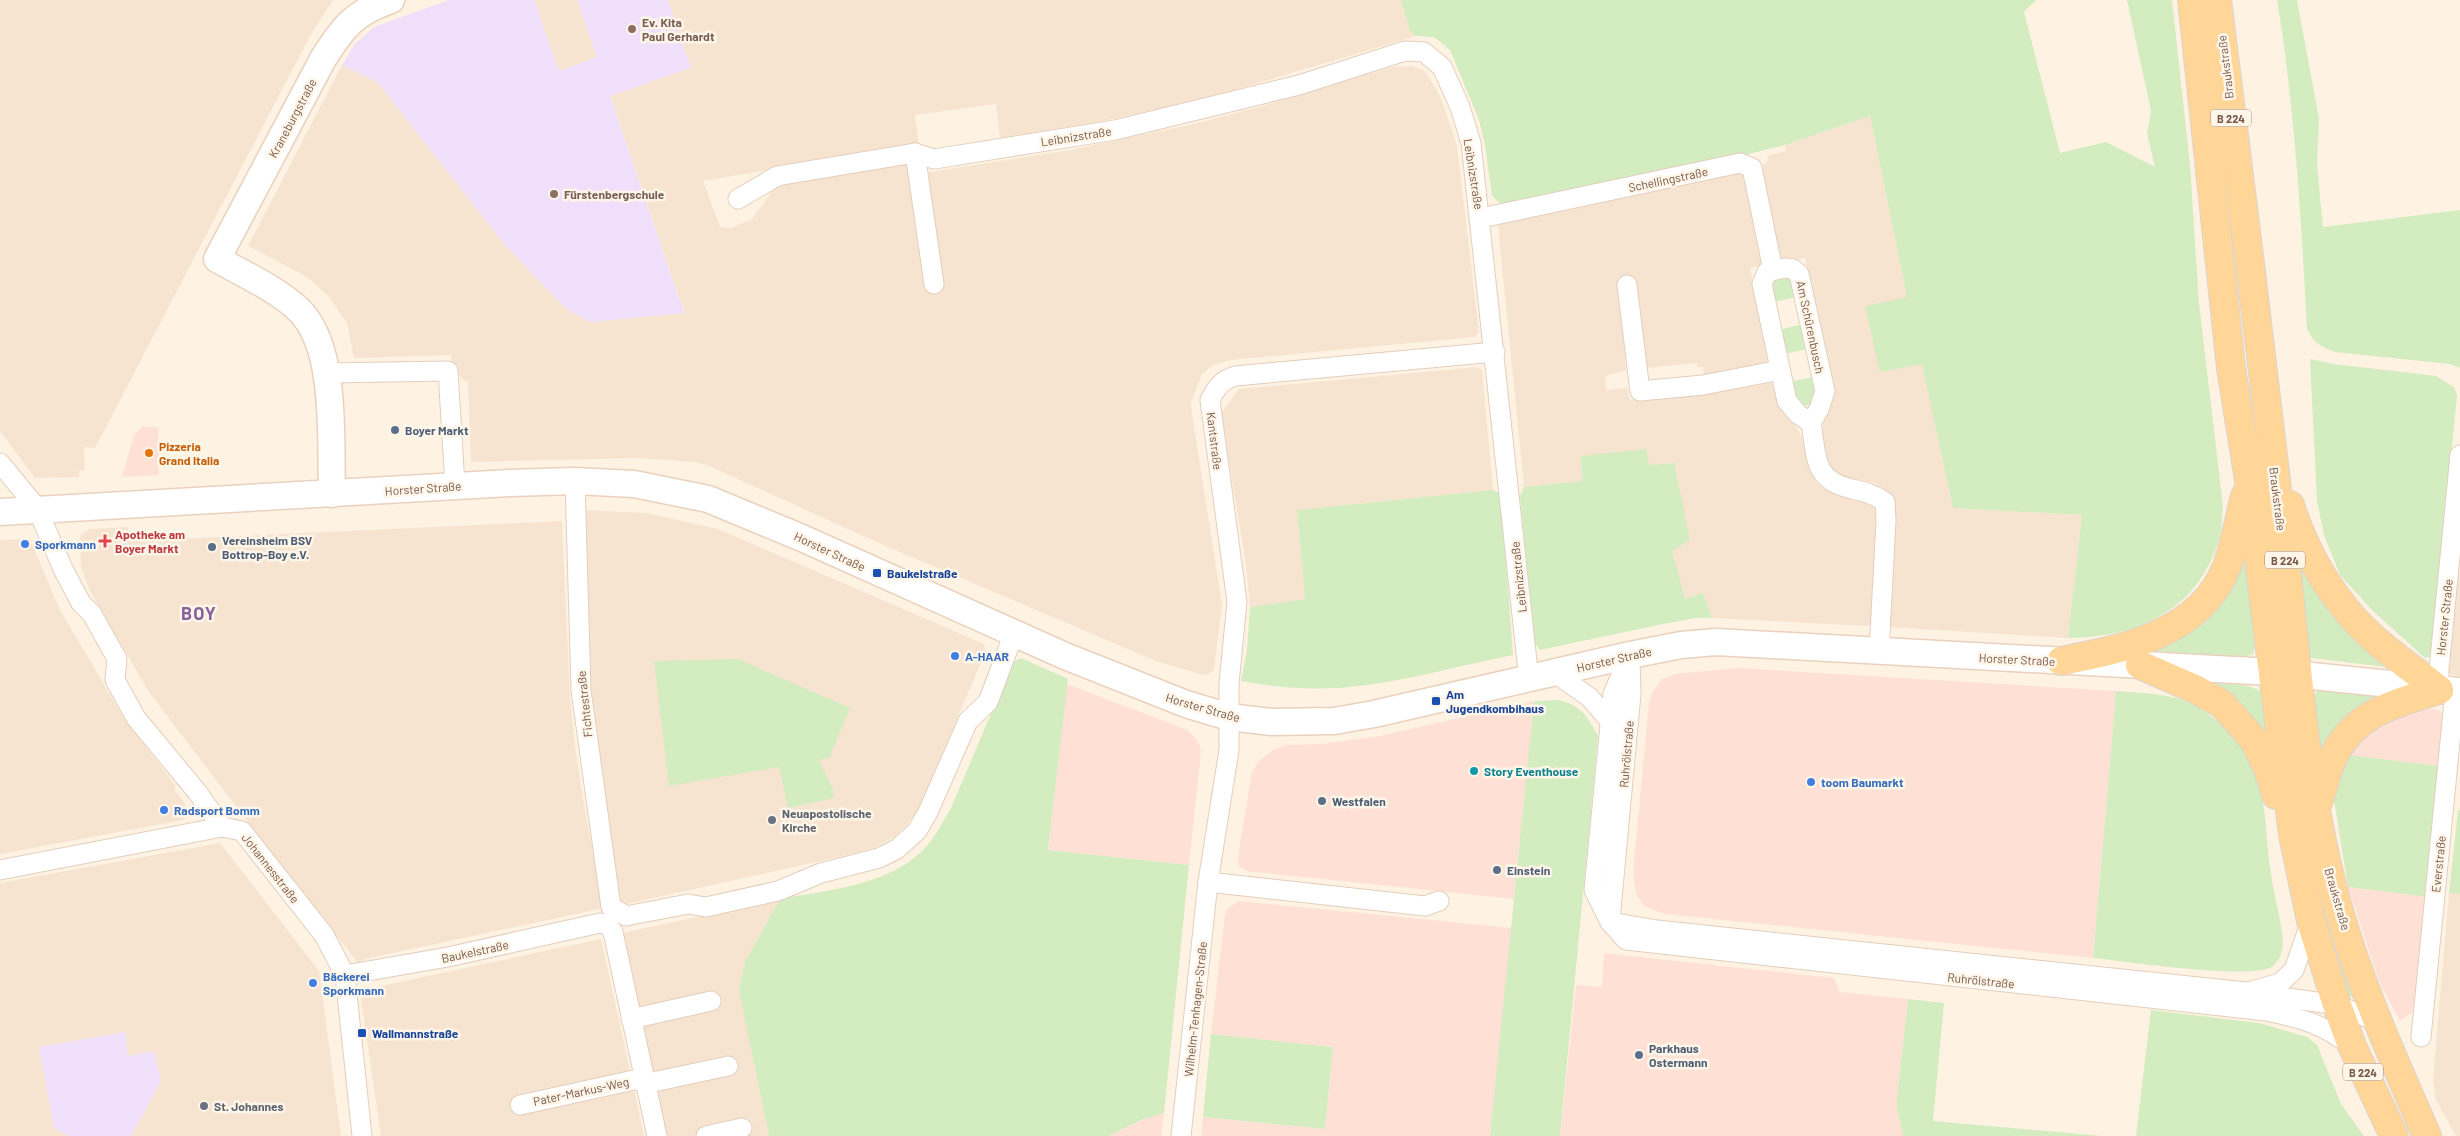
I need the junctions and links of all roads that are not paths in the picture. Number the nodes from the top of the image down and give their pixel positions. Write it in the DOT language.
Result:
graph roads {
  1 [pos="391,0"];
  2 [pos="2192,0"];
  3 [pos="2217,0"];
  4 [pos="916,153"];
  5 [pos="738,199"];
  6 [pos="1481,218"];
  7 [pos="1774,270"];
  8 [pos="934,284"];
  9 [pos="1627,285"];
  10 [pos="1495,352"];
  11 [pos="1780,370"];
  12 [pos="328,373"];
  13 [pos="1811,423"];
  14 [pos="2271,446"];
  15 [pos="2460,455"];
  16 [pos="0,463"];
  17 [pos="2249,480"];
  18 [pos="575,481"];
  19 [pos="455,486"];
  20 [pos="332,494"];
  21 [pos="37,508"];
  22 [pos="0,512"];
  23 [pos="1014,633"];
  24 [pos="1879,652"];
  25 [pos="1630,655"];
  26 [pos="2061,661"];
  27 [pos="2140,665"];
  28 [pos="1555,673"];
  29 [pos="2284,673"];
  30 [pos="1529,680"];
  31 [pos="2452,691"];
  32 [pos="1229,717"];
  33 [pos="1611,722"];
  34 [pos="2317,807"];
  35 [pos="222,827"];
  36 [pos="2293,835"];
  37 [pos="0,870"];
  38 [pos="1208,882"];
  39 [pos="1439,901"];
  40 [pos="2311,921"];
  41 [pos="1610,922"];
  42 [pos="604,923"];
  43 [pos="345,975"];
  44 [pos="2246,992"];
  45 [pos="711,1001"];
  46 [pos="2337,1005"];
  47 [pos="631,1019"];
  48 [pos="2376,1021"];
  49 [pos="2421,1037"];
  50 [pos="2352,1046"];
  51 [pos="728,1066"];
  52 [pos="644,1081"];
  53 [pos="520,1105"];
  54 [pos="742,1128"];
  55 [pos="362,1136"];
  56 [pos="656,1136"];
  57 [pos="706,1136"];
  58 [pos="1181,1136"];
  59 [pos="2394,1136"];
  60 [pos="2427,1136"];
  1 -- 12 [label="main road, Kraneburgstraße"];
  2 -- 17 [label="main road, Braukstraße / B 224"];
  3 -- 14 [label="main road, Braukstraße / B 224"];
  4 -- 5 [label="street, Leibnizstraße"];
  4 -- 6 [label="street, Leibnizstraße"];
  4 -- 8 [label="street"];
  6 -- 7 [label="street, Schellingstraße"];
  6 -- 10 [label="street, Leibnizstraße"];
  7 -- 11 [label="street"];
  7 -- 13 [label="street, Am Schürenbusch"];
  9 -- 11 [label="street"];
  10 -- 30 [label="street, Leibnizstraße"];
  10 -- 32 [label="street, Kantstraße"];
  11 -- 13 [label="street"];
  12 -- 19 [label="street"];
  12 -- 20 [label="main road"];
  13 -- 24 [label="street"];
  14 -- 29 [label="main road, Braukstraße / B 224"];
  14 -- 31 [label="main road"];
  15 -- 31 [label="street, Horster Straße"];
  16 -- 21 [label="street"];
  17 -- 26 [label="main road"];
  17 -- 29 [label="main road, Braukstraße / B 224"];
  18 -- 19 [label="main road, Horster Straße"];
  18 -- 23 [label="main road, Horster Straße"];
  18 -- 23 [label="street, Fichtestraße"];
  19 -- 20 [label="main road, Horster Straße"];
  20 -- 21 [label="main road, Horster Straße"];
  21 -- 22 [label="main road, Horster Straße"];
  21 -- 35 [label="street"];
  23 -- 32 [label="main road, Horster Straße"];
  24 -- 25 [label="main road, Horster Straße"];
  24 -- 26 [label="main road, Horster Straße"];
  25 -- 28 [label="main road, Horster Straße"];
  25 -- 33 [label="street, Ruhrölstraße"];
  25 -- 41 [label="street, Ruhrölstraße"];
  26 -- 27 [label="main road, Horster Straße"];
  27 -- 29 [label="main road, Horster Straße"];
  27 -- 36 [label="main road"];
  28 -- 30 [label="main road, Horster Straße"];
  28 -- 33 [label="street, Ruhrölstraße"];
  29 -- 31 [label="main road, Horster Straße"];
  29 -- 34 [label="main road, Braukstraße / B 224"];
  29 -- 36 [label="main road, Braukstraße / B 224"];
  30 -- 32 [label="main road, Horster Straße"];
  31 -- 34 [label="main road"];
  31 -- 49 [label="street, Everstraße"];
  32 -- 38 [label="street, Wilhelm-Tenhagen-Straße"];
  33 -- 41 [label="street, Ruhrölstraße"];
  34 -- 48 [label="main road, Braukstraße / B 224"];
  35 -- 37 [label="street"];
  35 -- 43 [label="street, Johannesstraße"];
  36 -- 40 [label="main road, Braukstraße / B 224"];
  38 -- 39 [label="street"];
  38 -- 58 [label="street, Wilhelm-Tenhagen-Straße"];
  40 -- 44 [label="street"];
  40 -- 46 [label="main road, Braukstraße / B 224"];
  41 -- 44 [label="street, Ruhrölstraße"];
  41 -- 50 [label="street, Ruhrölstraße"];
  42 -- 43 [label="street, Baukelstraße"];
  42 -- 47 [label="street, Pater-Markus-Weg"];
  43 -- 55 [label="street, Johannesstraße"];
  44 -- 46 [label="street"];
  45 -- 47 [label="street"];
  46 -- 48 [label="street"];
  46 -- 50 [label="main road, Braukstraße / B 224"];
  47 -- 52 [label="street, Pater-Markus-Weg"];
  48 -- 60 [label="main road, Braukstraße / B 224"];
  50 -- 59 [label="main road, Braukstraße / B 224"];
  51 -- 52 [label="street, Pater-Markus-Weg"];
  52 -- 53 [label="street, Pater-Markus-Weg"];
  52 -- 56 [label="street, Pater-Markus-Weg"];
  54 -- 57 [label="street"];
}
